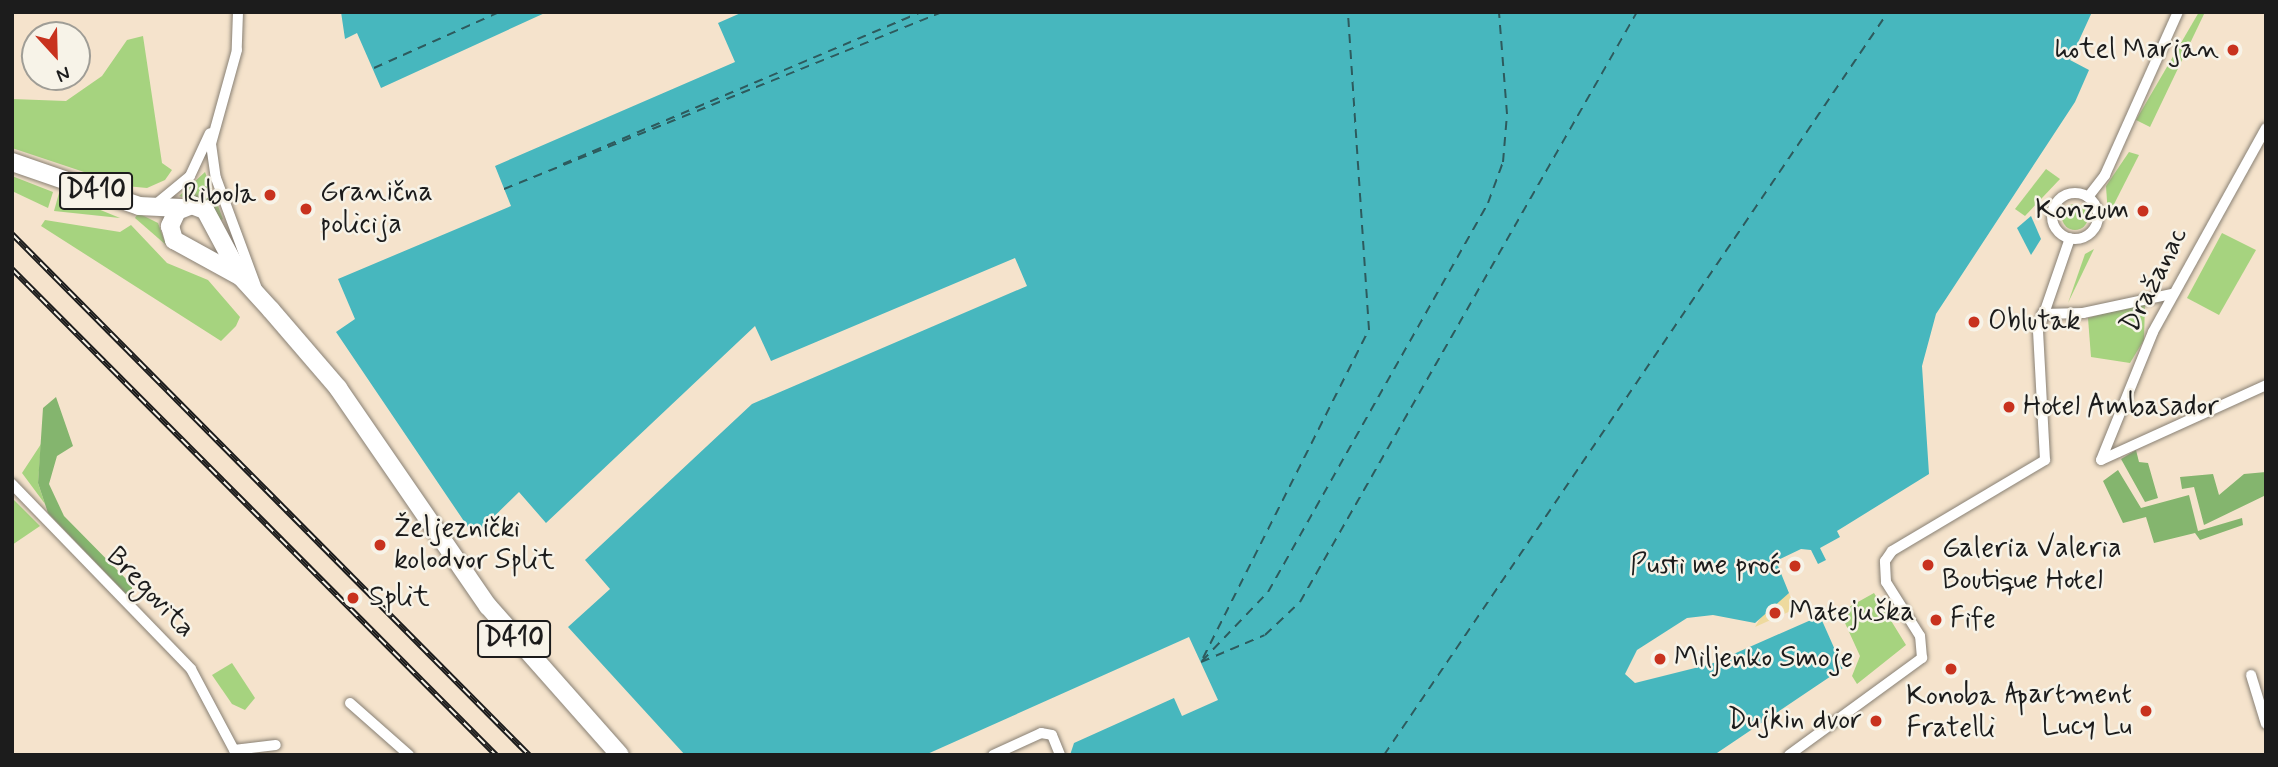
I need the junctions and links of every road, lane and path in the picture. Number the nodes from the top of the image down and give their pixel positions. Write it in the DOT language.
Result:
graph roads {
  1 [pos="238,12"];
  2 [pos="2178,12"];
  3 [pos="2266,128"];
  4 [pos="211,130"];
  5 [pos="12,162"];
  6 [pos="2088,197"];
  7 [pos="146,207"];
  8 [pos="181,208"];
  9 [pos="2070,238"];
  10 [pos="241,276"];
  11 [pos="2172,294"];
  12 [pos="261,298"];
  13 [pos="2042,314"];
  14 [pos="2266,385"];
  15 [pos="12,484"];
  16 [pos="2251,675"];
  17 [pos="350,703"];
  18 [pos="2266,724"];
  19 [pos="276,745"];
  20 [pos="410,755"];
  21 [pos="620,755"];
  22 [pos="993,755"];
  23 [pos="1060,755"];
  24 [pos="1789,755"];
  1 -- 4 [label="street"];
  2 -- 6 [label="street"];
  3 -- 11 [label="street, Dražanac"];
  4 -- 7 [label="street"];
  4 -- 12 [label="street"];
  5 -- 7 [label="main road, D410"];
  6 -- 9 [label="street"];
  6 -- 9 [label="street"];
  7 -- 8 [label="main road, D410"];
  8 -- 10 [label="main road, D410"];
  8 -- 10 [label="main road, D410"];
  9 -- 13 [label="street"];
  10 -- 12 [label="main road, D410"];
  11 -- 13 [label="street"];
  11 -- 14 [label="street, Dražanac"];
  12 -- 21 [label="main road, D410"];
  13 -- 24 [label="street"];
  15 -- 19 [label="street, Bregovita"];
  16 -- 18 [label="street"];
  17 -- 20 [label="street"];
  22 -- 23 [label="street"];
}
